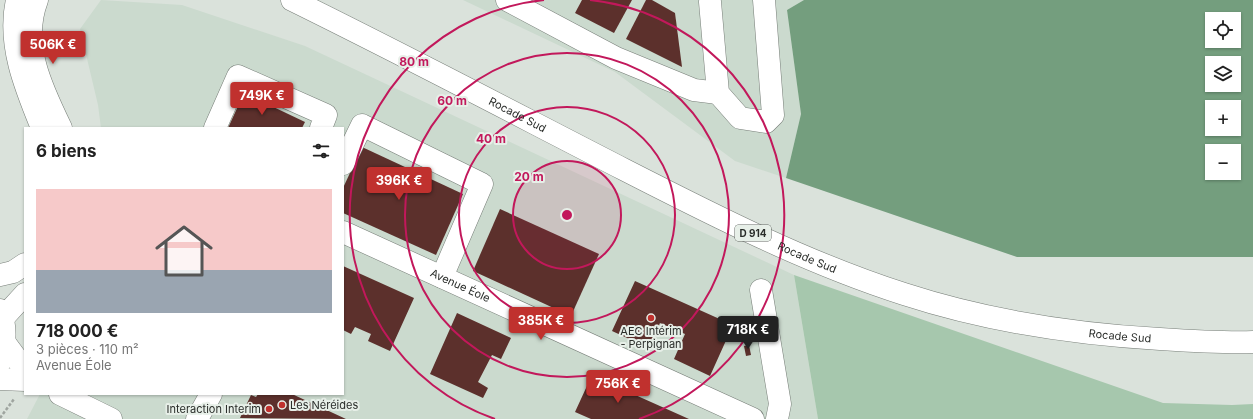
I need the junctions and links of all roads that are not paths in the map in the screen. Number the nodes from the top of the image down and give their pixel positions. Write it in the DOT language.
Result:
graph roads {
  1 [pos="16,0"];
  2 [pos="37,0"];
  3 [pos="292,0"];
  4 [pos="324,0"];
  5 [pos="507,0"];
  6 [pos="764,0"];
  7 [pos="709,1"];
  8 [pos="718,93"];
  9 [pos="42,127"];
  10 [pos="61,127"];
  11 [pos="216,127"];
  12 [pos="321,127"];
  13 [pos="344,162"];
  14 [pos="344,232"];
  15 [pos="24,265"];
  16 [pos="0,274"];
  17 [pos="442,277"];
  18 [pos="761,290"];
  19 [pos="24,295"];
  20 [pos="2,314"];
  21 [pos="1253,330"];
  22 [pos="1253,342"];
  23 [pos="2,352"];
  24 [pos="24,369"];
  25 [pos="0,379"];
  26 [pos="24,380"];
  27 [pos="62,395"];
  28 [pos="211,395"];
  29 [pos="741,416"];
  30 [pos="111,419"];
  31 [pos="197,419"];
  32 [pos="777,419"];
  1 -- 9 [label="main road"];
  2 -- 10 [label="main road"];
  3 -- 22 [label="main road, Rocade Sud / D 914"];
  4 -- 21 [label="main road, Rocade Sud / D 914"];
  5 -- 8 [label="main road"];
  6 -- 8 [label="main road"];
  7 -- 8 [label="main road"];
  11 -- 12 [label="main road"];
  13 -- 17 [label="main road"];
  14 -- 17 [label="main road, Avenue Éole"];
  15 -- 16 [label="main road"];
  17 -- 29 [label="main road, Avenue Éole"];
  18 -- 32 [label="main road"];
  19 -- 20 [label="main road"];
  20 -- 23 [label="main road"];
  23 -- 24 [label="main road"];
  25 -- 26 [label="main road"];
  27 -- 30 [label="main road"];
  28 -- 31 [label="main road"];
}
